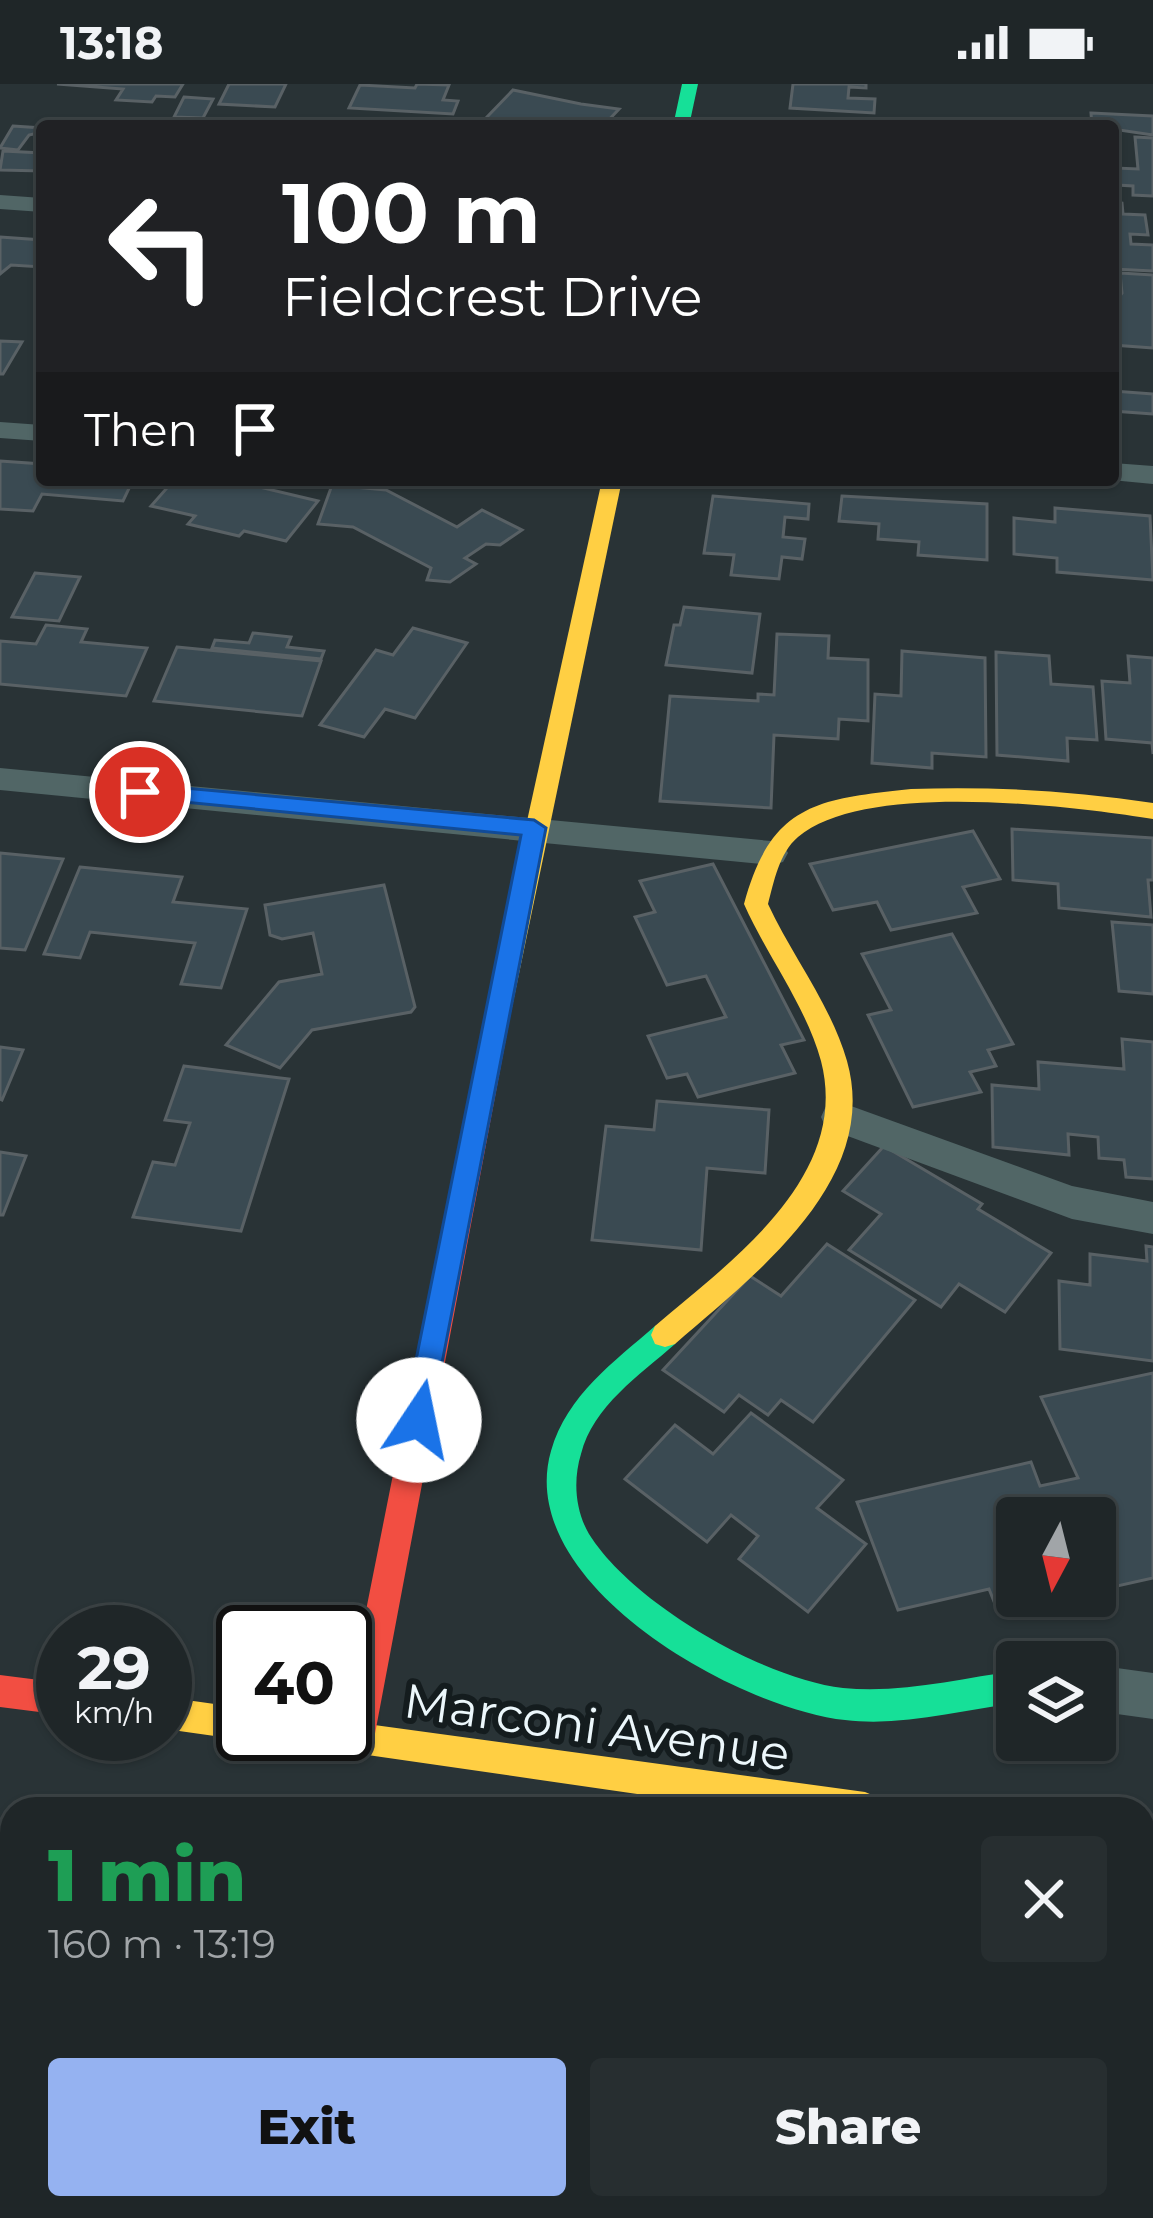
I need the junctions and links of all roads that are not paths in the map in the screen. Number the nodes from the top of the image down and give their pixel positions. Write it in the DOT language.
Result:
graph roads {
  1 [pos="689,84"];
  2 [pos="682,120"];
  3 [pos="0,202"];
  4 [pos="36,205"];
  5 [pos="0,430"];
  6 [pos="36,433"];
  7 [pos="1119,472"];
  8 [pos="1153,475"];
  9 [pos="611,486"];
  10 [pos="0,779"];
  11 [pos="1153,811"];
  12 [pos="534,828"];
  13 [pos="771,854"];
  14 [pos="840,1117"];
  15 [pos="1153,1218"];
  16 [pos="372,1662"];
  17 [pos="0,1690"];
  18 [pos="996,1690"];
  19 [pos="1116,1691"];
  20 [pos="36,1695"];
  21 [pos="1153,1696"];
  22 [pos="372,1741"];
  23 [pos="778,1797"];
  1 -- 2 [label="street"];
  3 -- 4 [label="street"];
  5 -- 6 [label="street"];
  7 -- 8 [label="street"];
  9 -- 12 [label="street"];
  10 -- 12 [label="street"];
  11 -- 13 [label="street"];
  12 -- 13 [label="street"];
  12 -- 16 [label="street"];
  13 -- 14 [label="street"];
  14 -- 15 [label="street"];
  14 -- 18 [label="street"];
  17 -- 20 [label="street"];
  19 -- 21 [label="street"];
  22 -- 23 [label="street, Marconi Avenue"];
}
